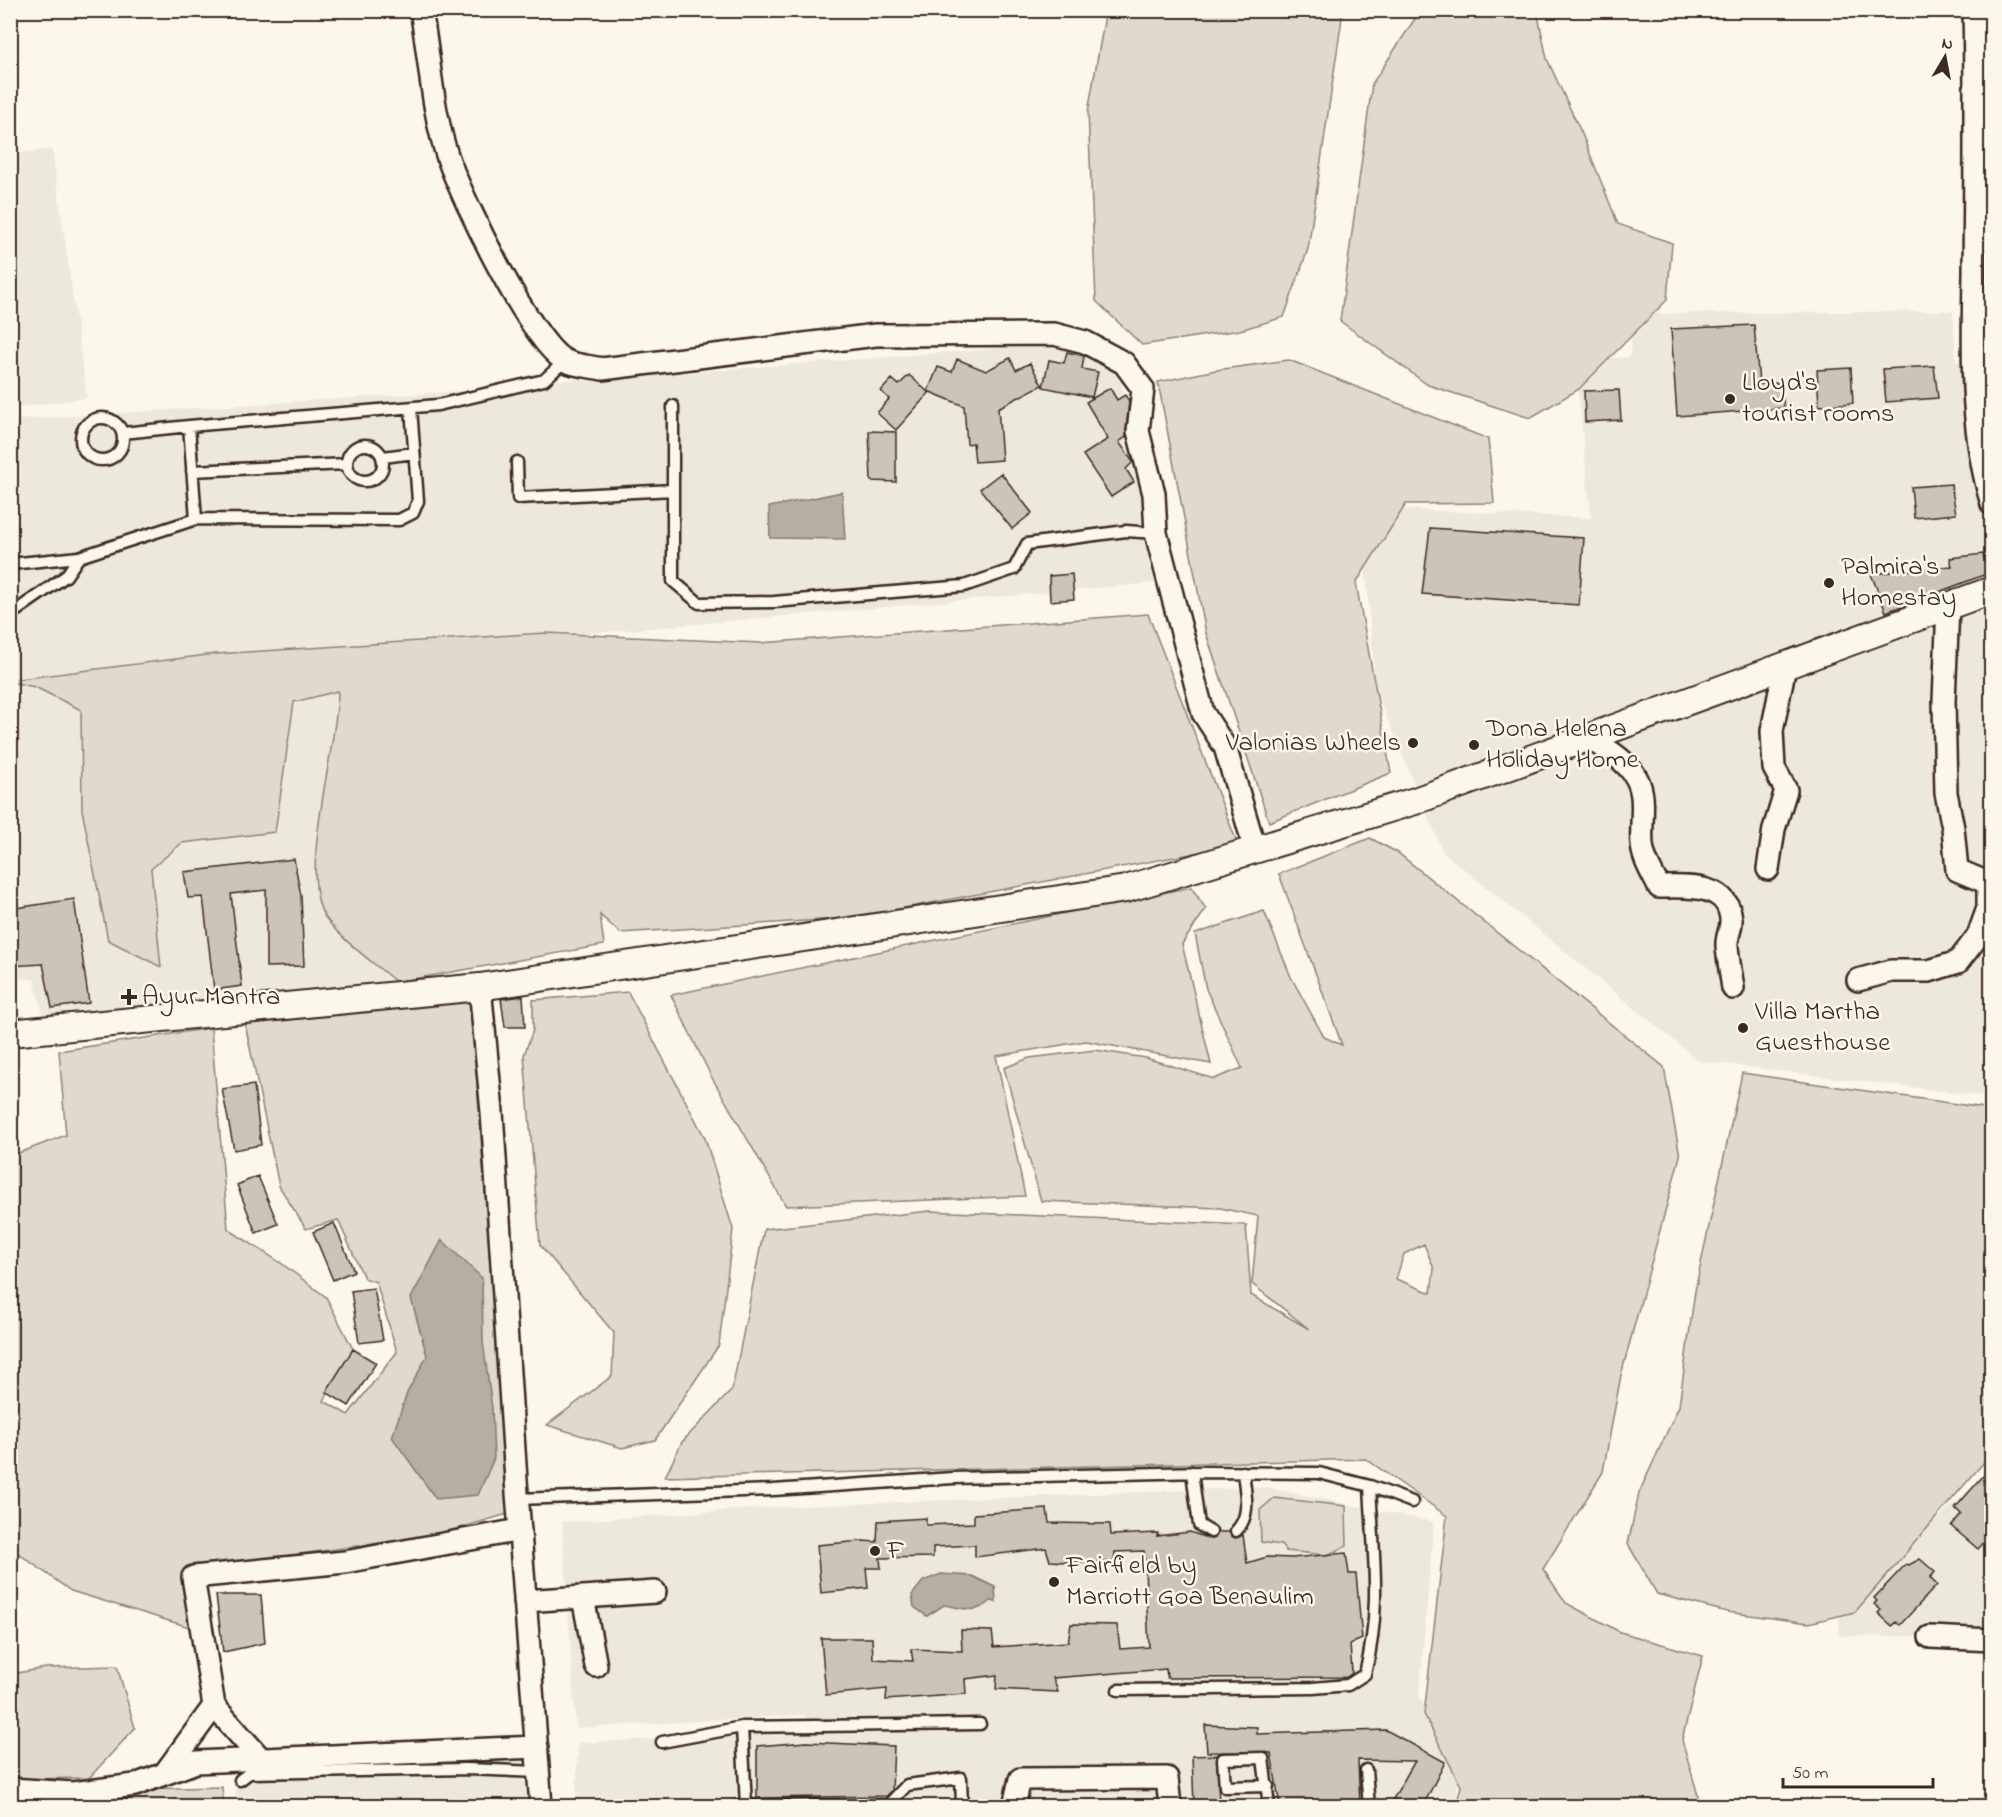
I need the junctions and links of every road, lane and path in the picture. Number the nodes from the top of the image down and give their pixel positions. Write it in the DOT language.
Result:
graph roads {
  1 [pos="421,10"];
  2 [pos="1974,10"];
  3 [pos="565,361"];
  4 [pos="673,406"];
  5 [pos="411,408"];
  6 [pos="189,426"];
  7 [pos="123,434"];
  8 [pos="414,453"];
  9 [pos="383,457"];
  10 [pos="517,462"];
  11 [pos="347,465"];
  12 [pos="192,471"];
  13 [pos="673,490"];
  14 [pos="1992,504"];
  15 [pos="196,519"];
  16 [pos="1156,533"];
  17 [pos="79,557"];
  18 [pos="10,564"];
  19 [pos="1992,590"];
  20 [pos="1948,606"];
  21 [pos="10,615"];
  22 [pos="1785,666"];
  23 [pos="1588,738"];
  24 [pos="1255,849"];
  25 [pos="1768,869"];
  26 [pos="1858,980"];
  27 [pos="480,987"];
  28 [pos="1733,988"];
  29 [pos="10,1033"];
  30 [pos="1192,1472"];
  31 [pos="1243,1472"];
  32 [pos="1370,1486"];
  33 [pos="517,1499"];
  34 [pos="1412,1502"];
  35 [pos="520,1530"];
  36 [pos="1236,1531"];
  37 [pos="1211,1532"];
  38 [pos="656,1592"];
  39 [pos="583,1597"];
  40 [pos="525,1601"];
  41 [pos="1930,1638"];
  42 [pos="1992,1640"];
  43 [pos="596,1666"];
  44 [pos="1118,1690"];
  45 [pos="214,1706"];
  46 [pos="980,1724"];
  47 [pos="742,1727"];
  48 [pos="662,1742"];
  49 [pos="537,1747"];
  50 [pos="261,1759"];
  51 [pos="1366,1770"];
  52 [pos="539,1772"];
  53 [pos="165,1773"];
  54 [pos="240,1780"];
  55 [pos="1268,1786"];
  56 [pos="10,1789"];
  57 [pos="541,1806"];
  58 [pos="738,1806"];
  59 [pos="746,1806"];
  60 [pos="962,1806"];
  61 [pos="1014,1806"];
  62 [pos="1170,1806"];
  63 [pos="1269,1806"];
  64 [pos="1369,1806"];
  1 -- 3 [label="street"];
  2 -- 14 [label="street"];
  3 -- 5 [label="lane"];
  3 -- 16 [label="street"];
  4 -- 13 [label="lane"];
  5 -- 6 [label="lane"];
  5 -- 8 [label="lane"];
  6 -- 7 [label="lane"];
  6 -- 12 [label="lane"];
  7 -- 7 [label="lane"];
  8 -- 9 [label="lane"];
  8 -- 15 [label="lane"];
  9 -- 11 [label="lane"];
  9 -- 11 [label="lane"];
  10 -- 13 [label="lane"];
  11 -- 12 [label="lane"];
  12 -- 15 [label="lane"];
  13 -- 16 [label="lane"];
  15 -- 17 [label="lane"];
  16 -- 24 [label="street"];
  17 -- 18 [label="lane"];
  17 -- 21 [label="lane"];
  19 -- 20 [label="street"];
  20 -- 22 [label="street"];
  20 -- 26 [label="street"];
  22 -- 23 [label="street"];
  22 -- 25 [label="street"];
  23 -- 24 [label="street"];
  23 -- 28 [label="street"];
  24 -- 27 [label="street"];
  27 -- 29 [label="street"];
  27 -- 33 [label="street"];
  30 -- 31 [label="lane"];
  30 -- 33 [label="lane"];
  30 -- 37 [label="lane"];
  31 -- 32 [label="lane"];
  31 -- 36 [label="lane"];
  32 -- 34 [label="lane"];
  32 -- 44 [label="lane"];
  33 -- 35 [label="street"];
  35 -- 40 [label="street"];
  35 -- 45 [label="street"];
  38 -- 39 [label="street"];
  39 -- 40 [label="street"];
  39 -- 43 [label="street"];
  40 -- 49 [label="street"];
  41 -- 42 [label="street"];
  45 -- 50 [label="street"];
  45 -- 53 [label="street"];
  46 -- 47 [label="lane"];
  47 -- 48 [label="lane"];
  47 -- 59 [label="lane"];
  49 -- 50 [label="street"];
  49 -- 52 [label="street"];
  50 -- 53 [label="street"];
  51 -- 64 [label="lane"];
  52 -- 54 [label="lane"];
  52 -- 57 [label="street"];
  53 -- 56 [label="street"];
  55 -- 55 [label="lane"];
  55 -- 63 [label="lane"];
  58 -- 59 [label="lane"];
  59 -- 60 [label="lane"];
  61 -- 62 [label="street"];
}
